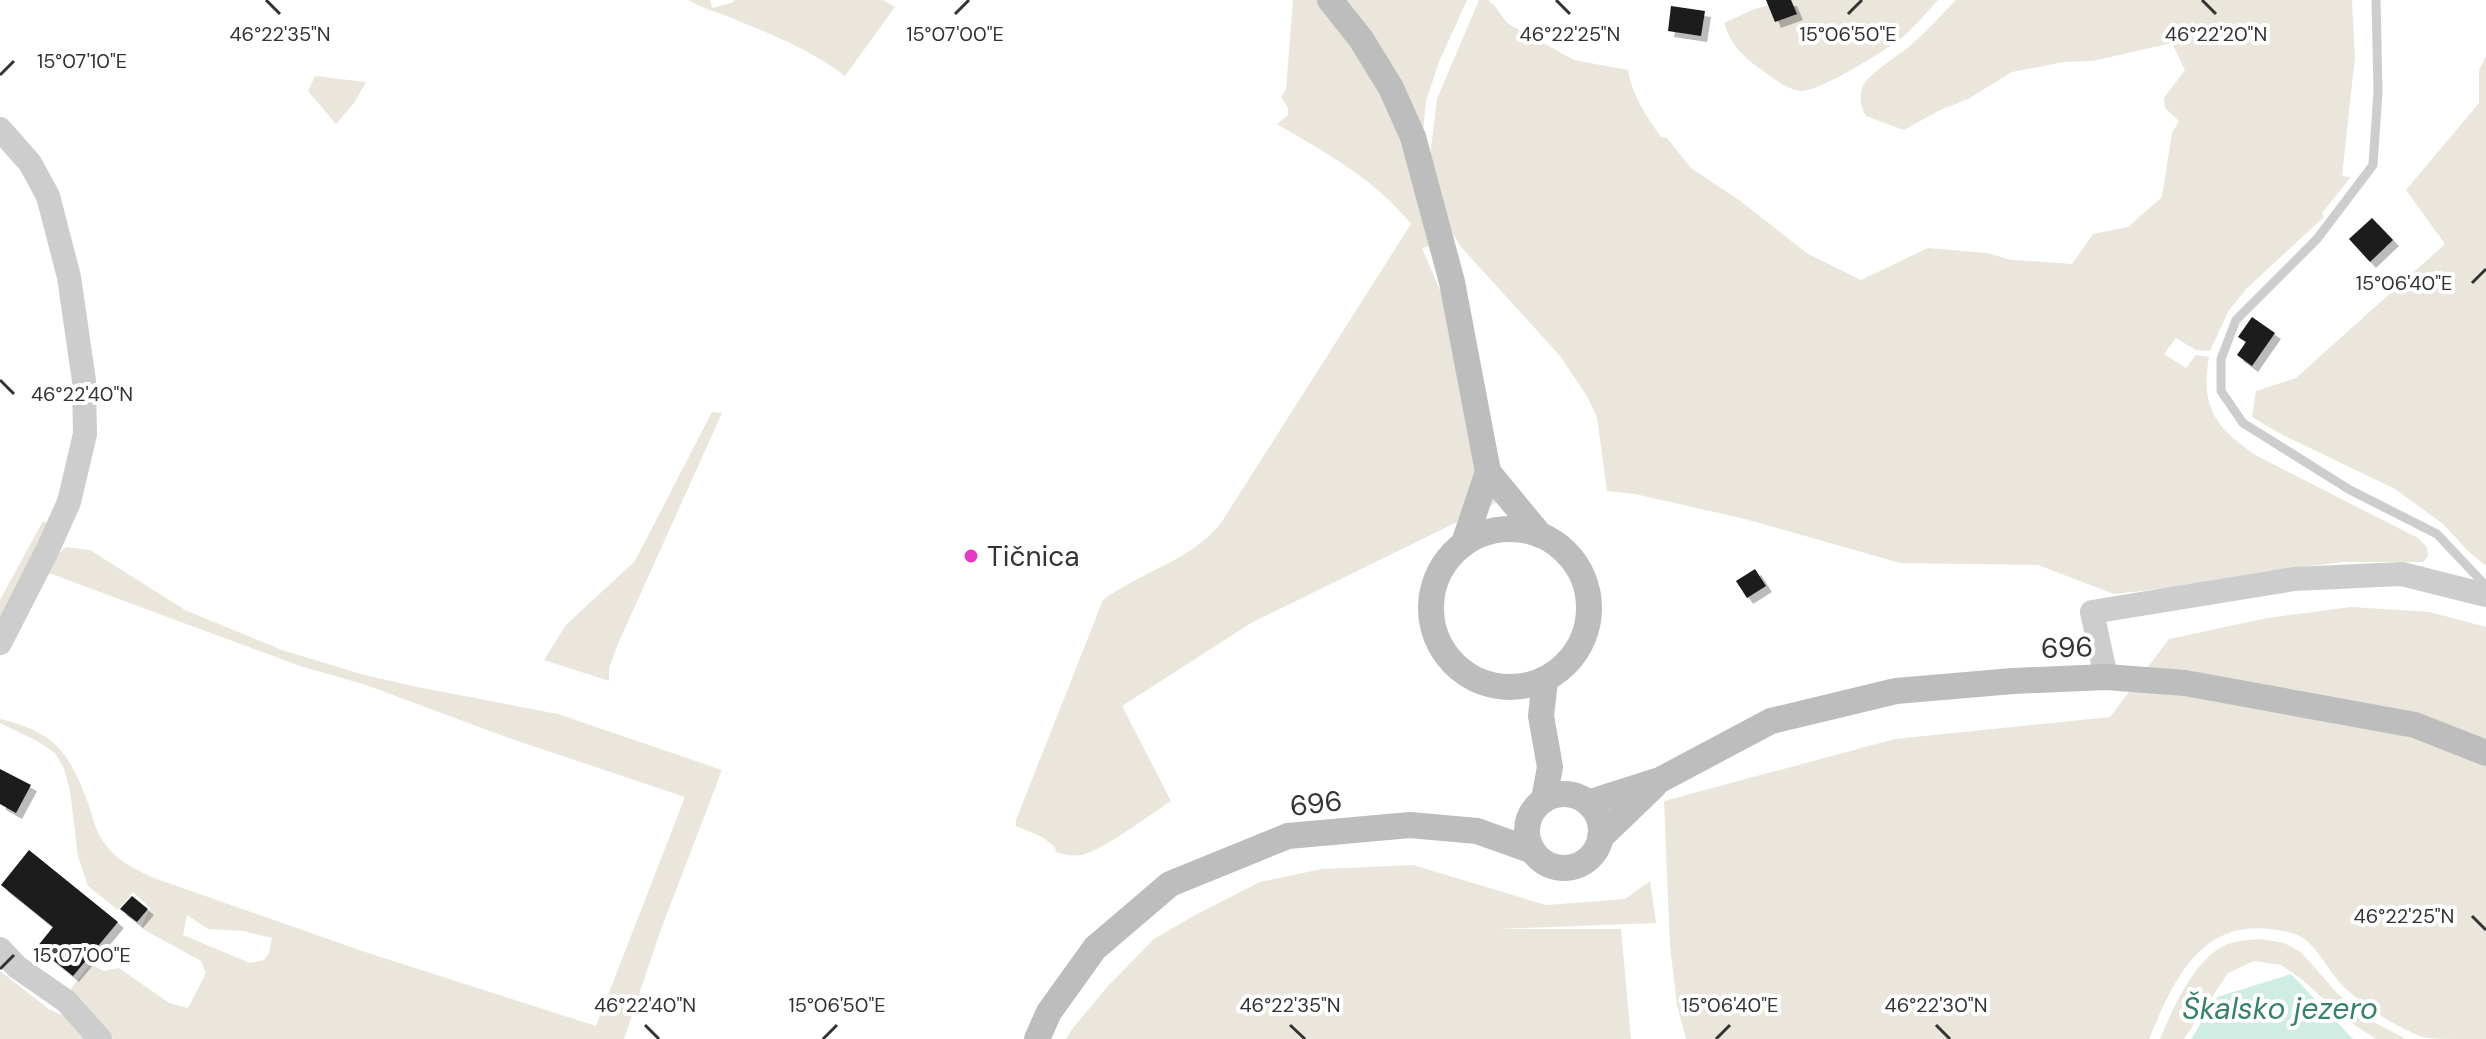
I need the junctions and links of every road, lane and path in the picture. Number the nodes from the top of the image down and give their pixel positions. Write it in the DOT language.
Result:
graph roads {
  1 [pos="1330,0"];
  2 [pos="2376,0"];
  3 [pos="0,129"];
  4 [pos="1488,472"];
  5 [pos="1540,535"];
  6 [pos="1464,543"];
  7 [pos="2486,586"];
  8 [pos="2486,595"];
  9 [pos="0,643"];
  10 [pos="2106,677"];
  11 [pos="1545,680"];
  12 [pos="1494,686"];
  13 [pos="1541,716"];
  14 [pos="2486,753"];
  15 [pos="1660,780"];
  16 [pos="1558,801"];
  17 [pos="1477,831"];
  18 [pos="1600,838"];
  19 [pos="1533,851"];
  20 [pos="0,949"];
  21 [pos="100,1039"];
  22 [pos="1037,1039"];
  1 -- 4 [label="main road"];
  2 -- 7 [label="lane"];
  3 -- 9 [label="street"];
  4 -- 5 [label="main road"];
  4 -- 6 [label="main road"];
  5 -- 6 [label="main road"];
  5 -- 11 [label="main road"];
  6 -- 12 [label="main road"];
  8 -- 10 [label="street"];
  10 -- 14 [label="main road, 696 / 696"];
  10 -- 15 [label="main road, 696 / 696"];
  11 -- 12 [label="main road"];
  11 -- 13 [label="main road"];
  12 -- 13 [label="main road"];
  13 -- 16 [label="main road"];
  15 -- 16 [label="main road, 696 / 696"];
  15 -- 18 [label="main road, 696 / 696"];
  16 -- 17 [label="main road, 696 / 696"];
  16 -- 18 [label="main road"];
  16 -- 19 [label="main road"];
  17 -- 19 [label="main road, 696 / 696"];
  17 -- 22 [label="main road, 696 / 696"];
  18 -- 19 [label="main road, 696 / 696"];
  20 -- 21 [label="street"];
}
